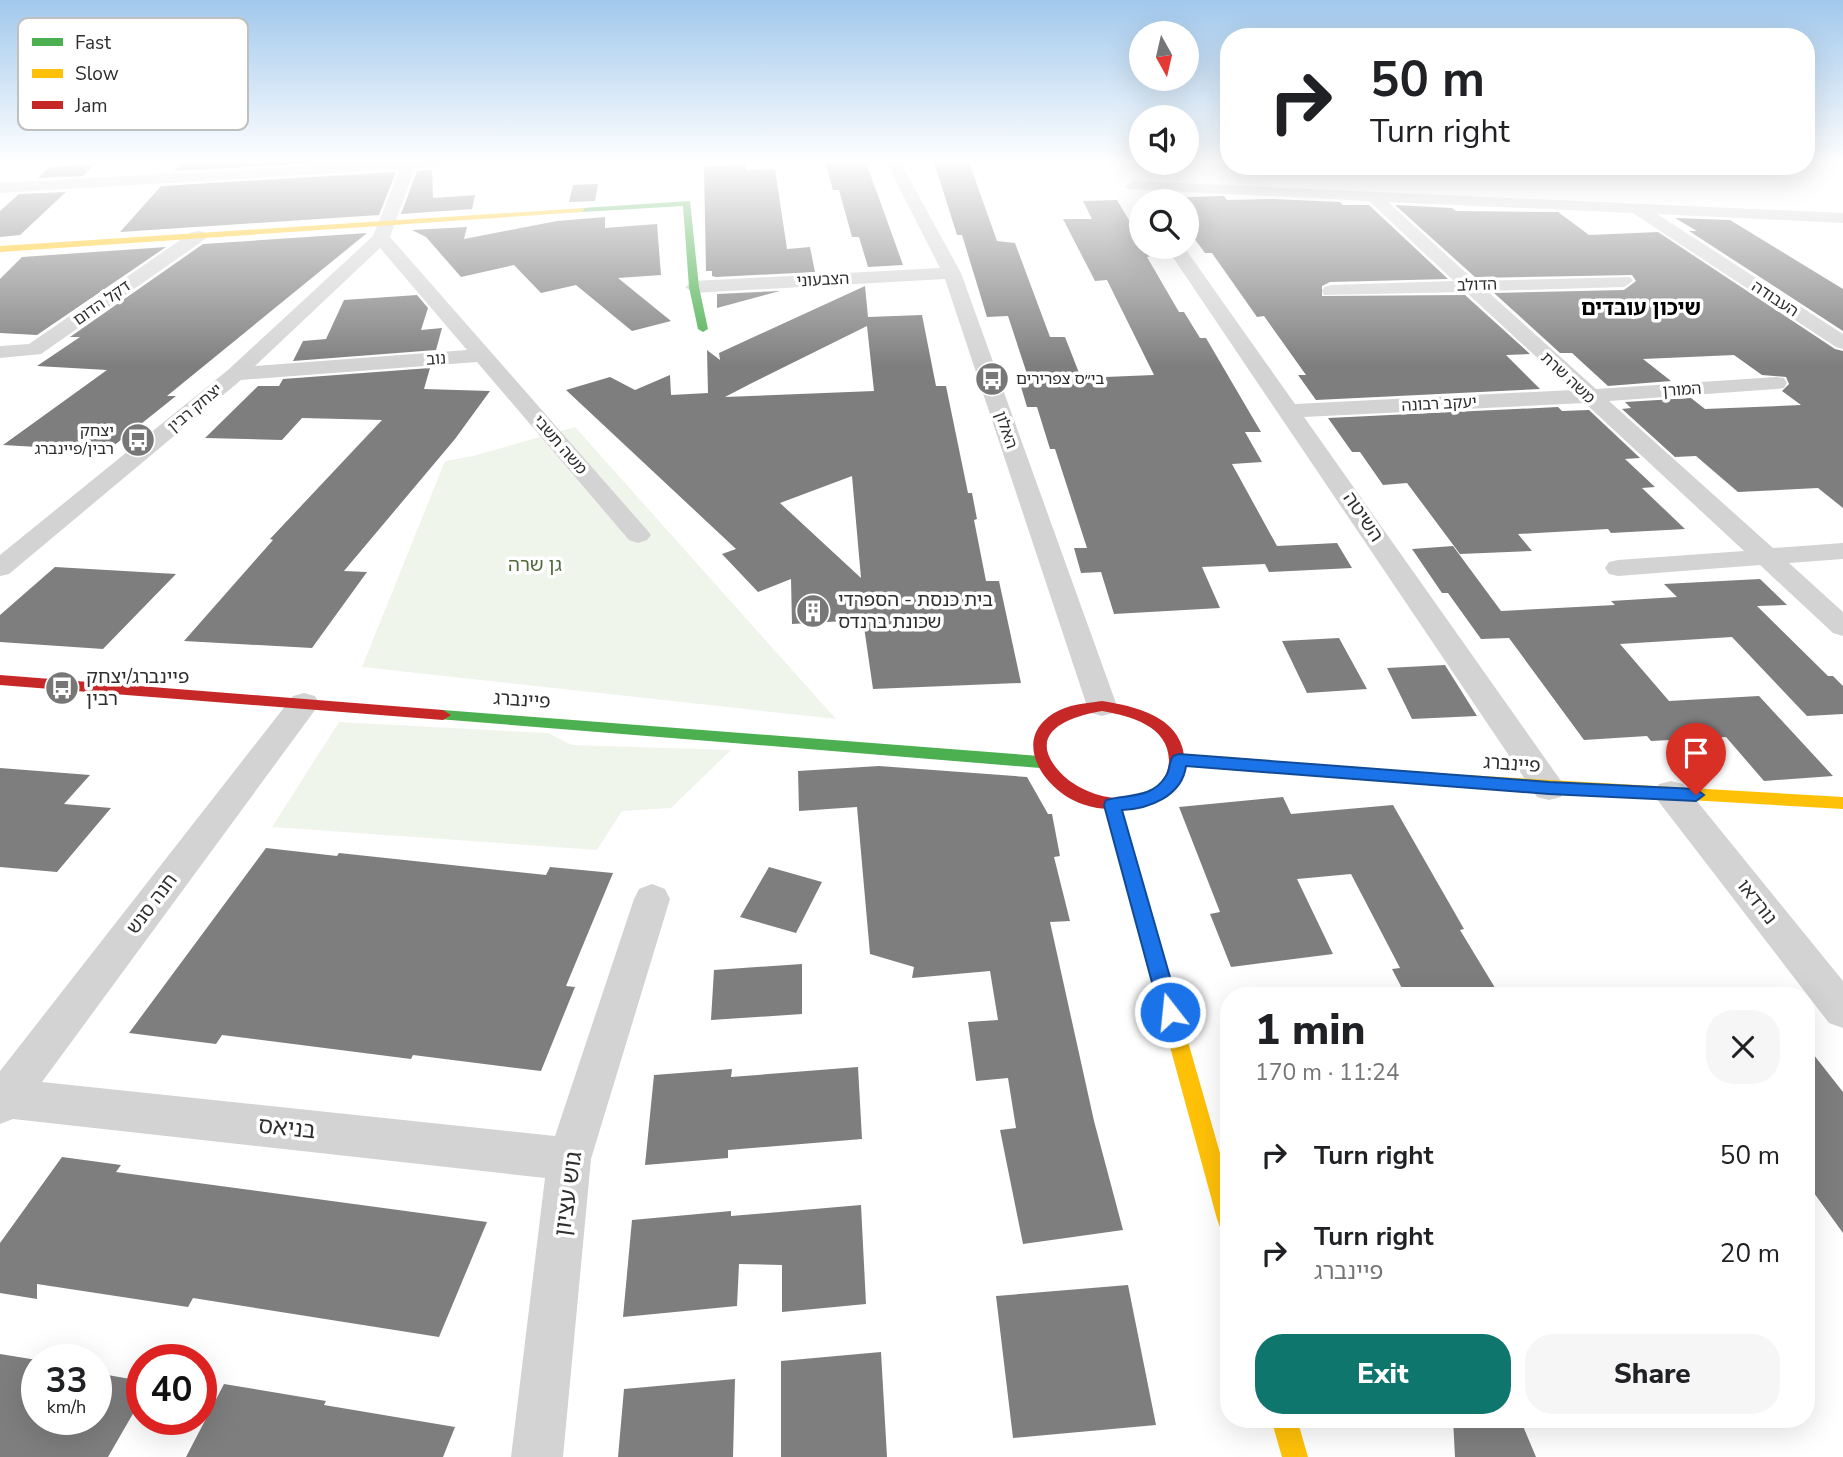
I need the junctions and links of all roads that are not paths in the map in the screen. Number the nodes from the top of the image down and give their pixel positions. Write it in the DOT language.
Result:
graph roads {
  1 [pos="395,230"];
  2 [pos="689,230"];
  3 [pos="929,230"];
  4 [pos="1409,230"];
  5 [pos="1671,230"];
  6 [pos="384,231"];
  7 [pos="198,236"];
  8 [pos="0,249"];
  9 [pos="1183,259"];
  10 [pos="952,273"];
  11 [pos="1624,281"];
  12 [pos="1470,286"];
  13 [pos="694,287"];
  14 [pos="1331,290"];
  15 [pos="703,329"];
  16 [pos="1843,343"];
  17 [pos="0,352"];
  18 [pos="483,355"];
  19 [pos="235,374"];
  20 [pos="1776,383"];
  21 [pos="1588,396"];
  22 [pos="1290,411"];
  23 [pos="638,535"];
  24 [pos="1843,551"];
  25 [pos="1767,557"];
  26 [pos="0,568"];
  27 [pos="1618,568"];
  28 [pos="1843,627"];
  29 [pos="0,680"];
  30 [pos="303,704"];
  31 [pos="1102,706"];
  32 [pos="1179,760"];
  33 [pos="1040,762"];
  34 [pos="1549,788"];
  35 [pos="1671,793"];
  36 [pos="1843,803"];
  37 [pos="1112,805"];
  38 [pos="652,899"];
  39 [pos="1843,1011"];
  40 [pos="2,1101"];
  41 [pos="569,1159"];
  42 [pos="1220,1190"];
  43 [pos="1287,1428"];
  44 [pos="537,1457"];
  45 [pos="1295,1457"];
  1 -- 6 [label="street"];
  2 -- 13 [label="street"];
  3 -- 10 [label="street, האלון"];
  4 -- 12 [label="street, משה שרת"];
  5 -- 16 [label="street, העבודה"];
  6 -- 7 [label="street"];
  6 -- 18 [label="street, נוב"];
  6 -- 19 [label="street, יצחק רבין"];
  7 -- 8 [label="street"];
  7 -- 17 [label="street, דקל הדום"];
  9 -- 22 [label="street, השיטה"];
  10 -- 13 [label="street, הצבעוני"];
  10 -- 31 [label="street, האלון"];
  11 -- 12 [label="street, הדולב"];
  12 -- 14 [label="street, הדולב"];
  12 -- 21 [label="street, משה שרת"];
  13 -- 15 [label="street"];
  18 -- 19 [label="street, נוב"];
  18 -- 23 [label="street, משה תשבי"];
  19 -- 26 [label="street, יצחק רבין"];
  20 -- 21 [label="street, המורן"];
  21 -- 22 [label="street, יעקב רבונה"];
  21 -- 25 [label="street, משה שרת"];
  22 -- 34 [label="street, השיטה"];
  24 -- 25 [label="street"];
  25 -- 27 [label="street"];
  25 -- 28 [label="street, משה שרת"];
  29 -- 30 [label="street, פיינברג"];
  30 -- 33 [label="street, פיינברג"];
  30 -- 40 [label="street, חנה סנש"];
  31 -- 32 [label="street"];
  31 -- 33 [label="street"];
  32 -- 34 [label="street, פיינברג"];
  32 -- 37 [label="street"];
  33 -- 37 [label="street"];
  34 -- 35 [label="street, פיינברג"];
  35 -- 36 [label="street, פיינברג"];
  35 -- 39 [label="street, נורדאו"];
  37 -- 42 [label="street"];
  38 -- 41 [label="street, גוש עציון"];
  40 -- 41 [label="street, בניאס"];
  41 -- 44 [label="street, גוש עציון"];
  43 -- 45 [label="street"];
}
